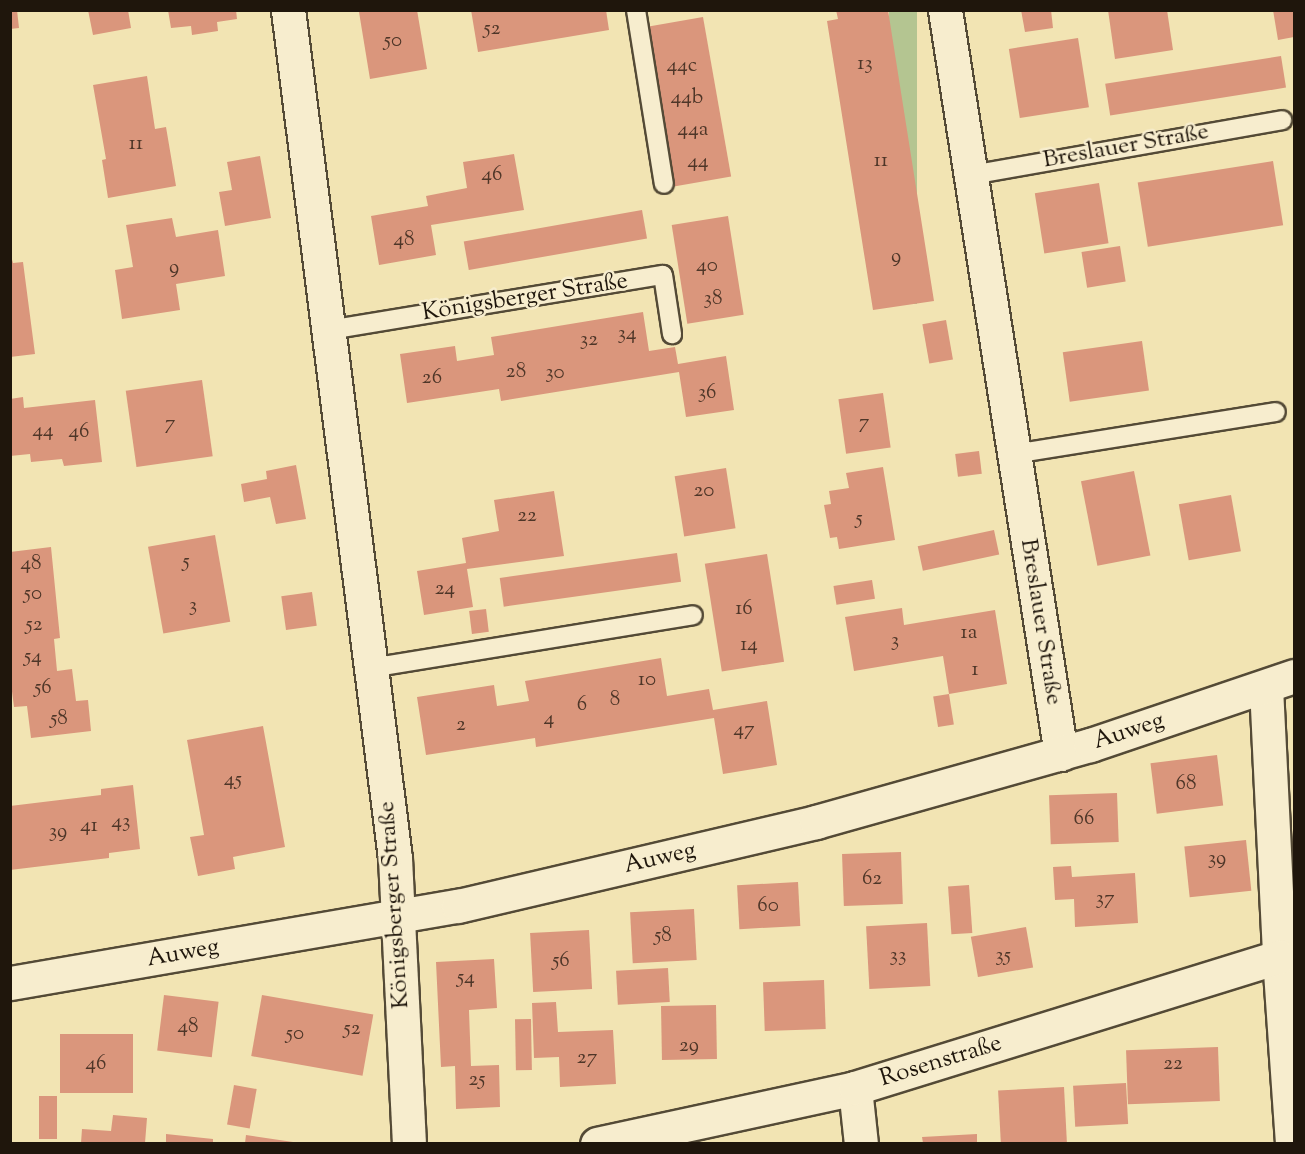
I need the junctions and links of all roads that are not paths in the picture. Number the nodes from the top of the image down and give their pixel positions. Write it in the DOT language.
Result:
graph roads {
  1 [pos="288,10"];
  2 [pos="636,10"];
  3 [pos="945,10"];
  4 [pos="1282,120"];
  5 [pos="970,175"];
  6 [pos="664,184"];
  7 [pos="329,330"];
  8 [pos="672,334"];
  9 [pos="1276,412"];
  10 [pos="1014,454"];
  11 [pos="693,615"];
  12 [pos="371,668"];
  13 [pos="1280,682"];
  14 [pos="1061,754"];
  15 [pos="400,916"];
  16 [pos="1279,957"];
  17 [pos="10,983"];
  18 [pos="855,1088"];
  19 [pos="409,1143"];
  20 [pos="597,1143"];
  21 [pos="861,1143"];
  22 [pos="1292,1143"];
  1 -- 7 [label="street, Königsberger Straße"];
  2 -- 6 [label="lane"];
  3 -- 5 [label="street, Breslauer Straße"];
  4 -- 5 [label="lane, Breslauer Straße"];
  5 -- 10 [label="street, Breslauer Straße"];
  7 -- 8 [label="lane, Königsberger Straße"];
  7 -- 12 [label="street, Königsberger Straße"];
  9 -- 10 [label="lane"];
  10 -- 14 [label="street, Breslauer Straße"];
  11 -- 12 [label="lane"];
  12 -- 15 [label="street, Königsberger Straße"];
  13 -- 14 [label="street, Auweg"];
  13 -- 16 [label="street"];
  14 -- 15 [label="street, Auweg"];
  15 -- 17 [label="street, Auweg"];
  15 -- 19 [label="street, Königsberger Straße"];
  16 -- 18 [label="street, Rosenstraße"];
  16 -- 22 [label="street"];
  18 -- 20 [label="street, Rosenstraße"];
  18 -- 21 [label="street"];
}
